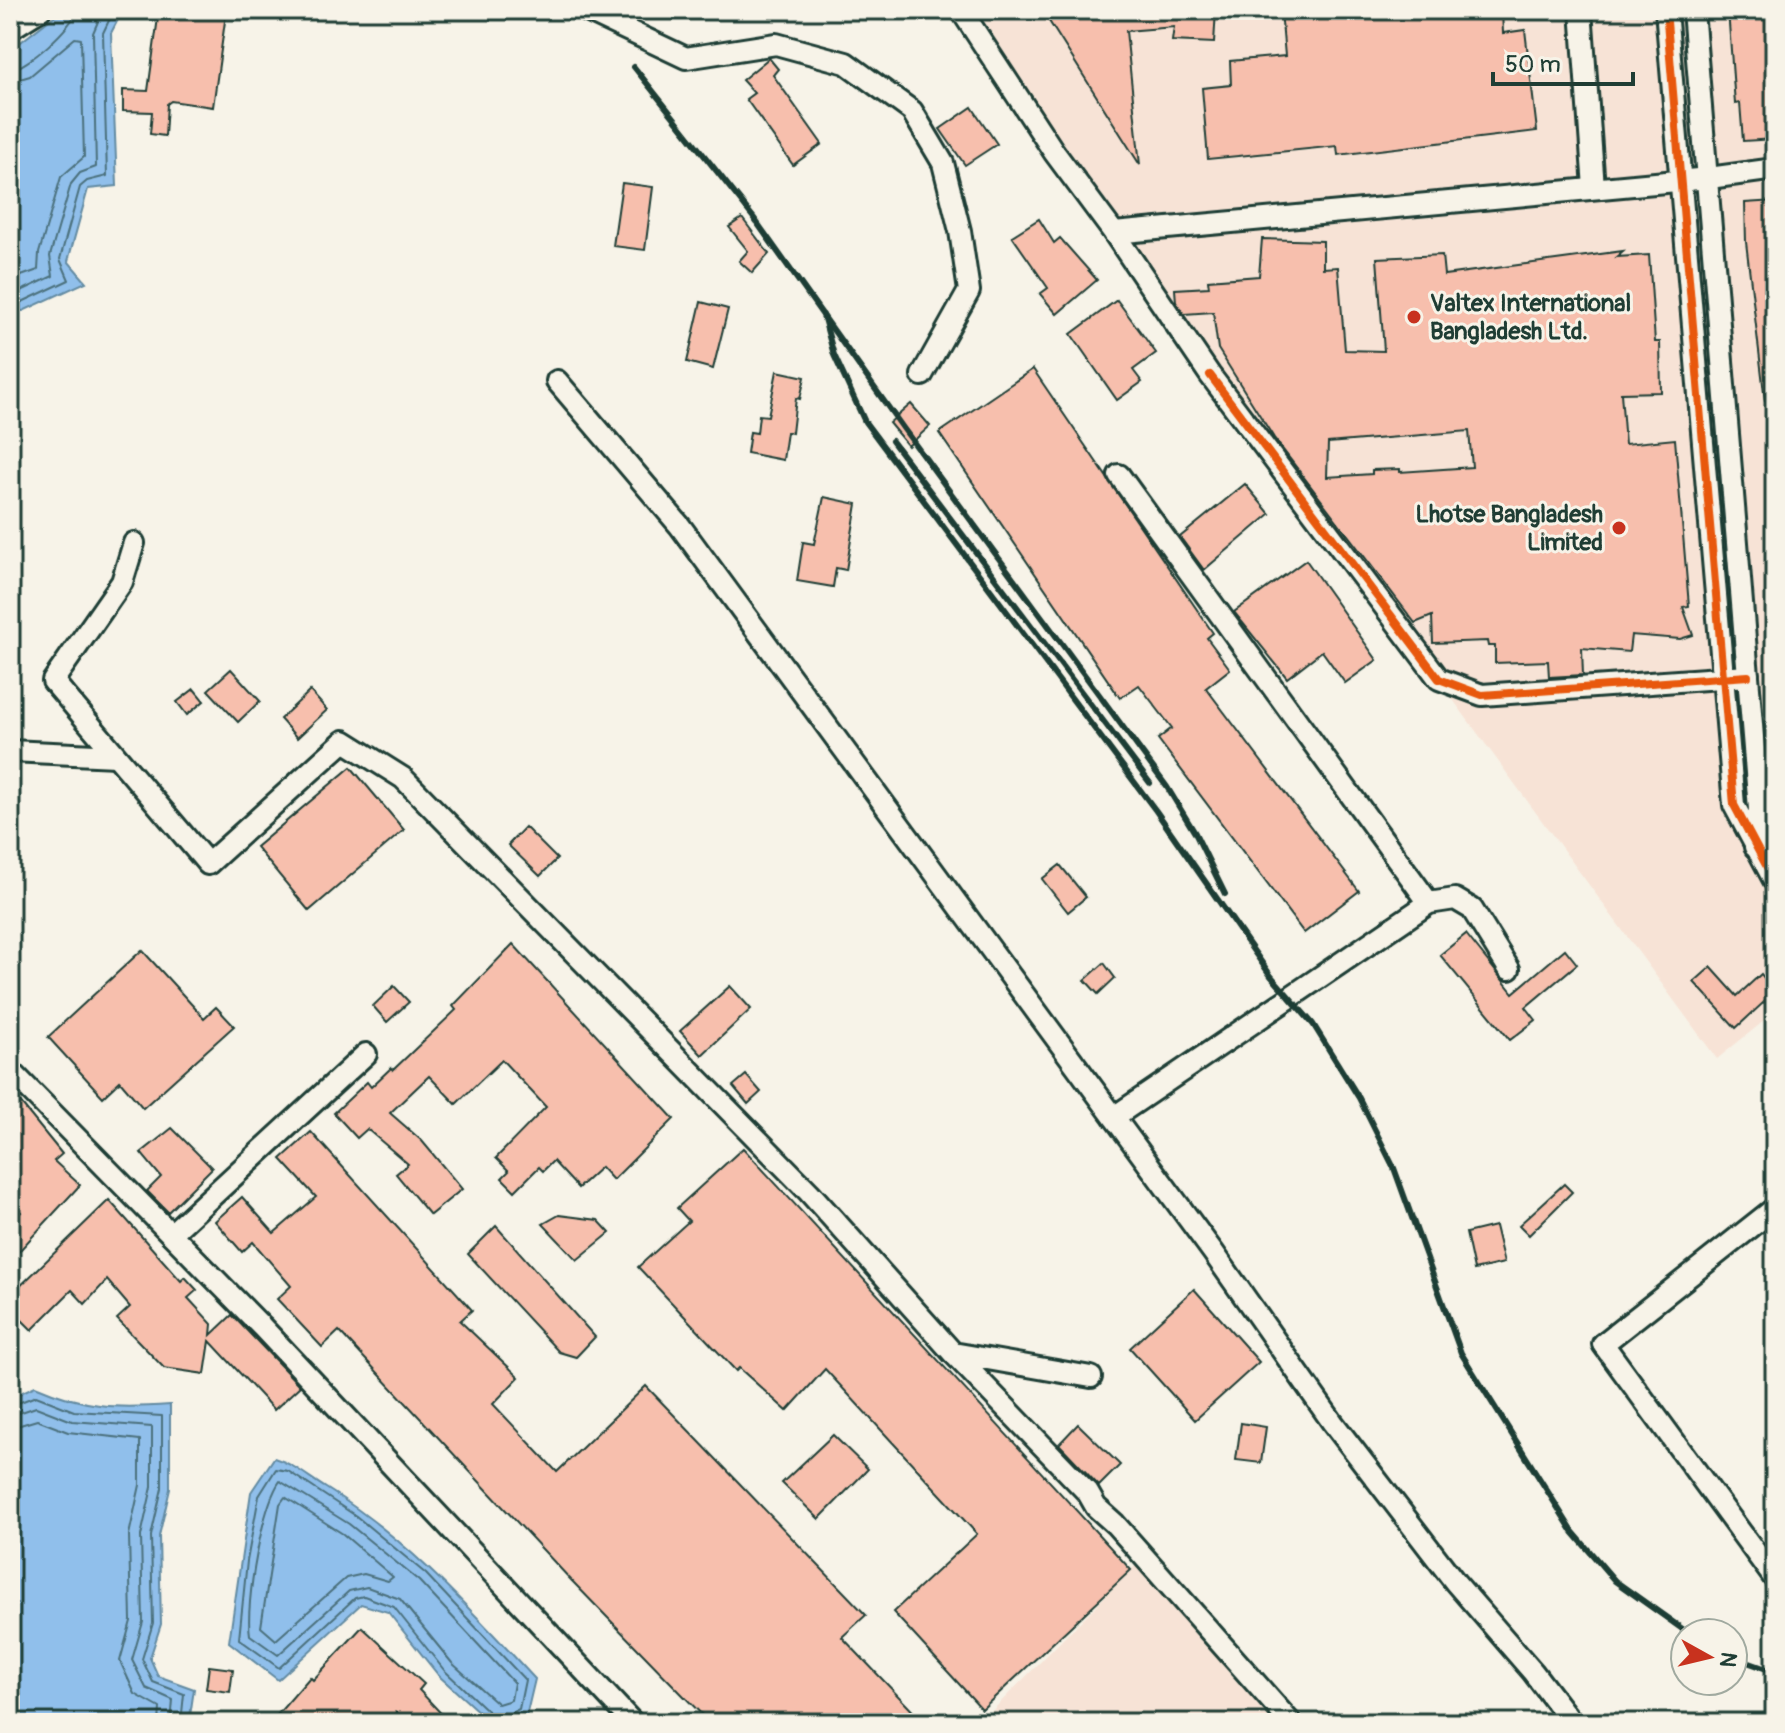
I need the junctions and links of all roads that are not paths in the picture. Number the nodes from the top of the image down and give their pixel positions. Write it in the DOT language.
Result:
graph roads {
  1 [pos="40,10"];
  2 [pos="585,10"];
  3 [pos="961,10"];
  4 [pos="1581,10"];
  5 [pos="1666,10"];
  6 [pos="1693,10"];
  7 [pos="10,29"];
  8 [pos="1775,169"];
  9 [pos="1709,178"];
  10 [pos="1681,180"];
  11 [pos="1594,188"];
  12 [pos="1114,233"];
  13 [pos="922,375"];
  14 [pos="557,381"];
  15 [pos="1119,475"];
  16 [pos="134,543"];
  17 [pos="1748,676"];
  18 [pos="1721,679"];
  19 [pos="10,751"];
  20 [pos="116,756"];
  21 [pos="1755,850"];
  22 [pos="1775,882"];
  23 [pos="1429,903"];
  24 [pos="1509,969"];
  25 [pos="366,1054"];
  26 [pos="10,1070"];
  27 [pos="1114,1117"];
  28 [pos="1775,1208"];
  29 [pos="171,1234"];
  30 [pos="953,1353"];
  31 [pos="1091,1377"];
  32 [pos="1775,1579"];
  33 [pos="633,1723"];
  34 [pos="1291,1723"];
  35 [pos="1572,1723"];
  1 -- 7 [label="street"];
  2 -- 13 [label="street"];
  3 -- 12 [label="street"];
  4 -- 11 [label="street"];
  5 -- 10 [label="street"];
  6 -- 9 [label="street"];
  8 -- 9 [label="street"];
  9 -- 10 [label="street"];
  9 -- 17 [label="street"];
  10 -- 11 [label="street"];
  10 -- 18 [label="street"];
  11 -- 12 [label="street"];
  12 -- 18 [label="street"];
  14 -- 27 [label="street"];
  15 -- 23 [label="street"];
  16 -- 20 [label="street"];
  17 -- 18 [label="street"];
  17 -- 21 [label="street"];
  18 -- 21 [label="street"];
  19 -- 20 [label="street"];
  20 -- 30 [label="street"];
  21 -- 22 [label="street"];
  23 -- 24 [label="street"];
  23 -- 27 [label="street"];
  25 -- 29 [label="street"];
  26 -- 29 [label="street"];
  27 -- 35 [label="street"];
  28 -- 32 [label="street"];
  29 -- 33 [label="street"];
  30 -- 31 [label="street"];
  30 -- 34 [label="street"];
}
